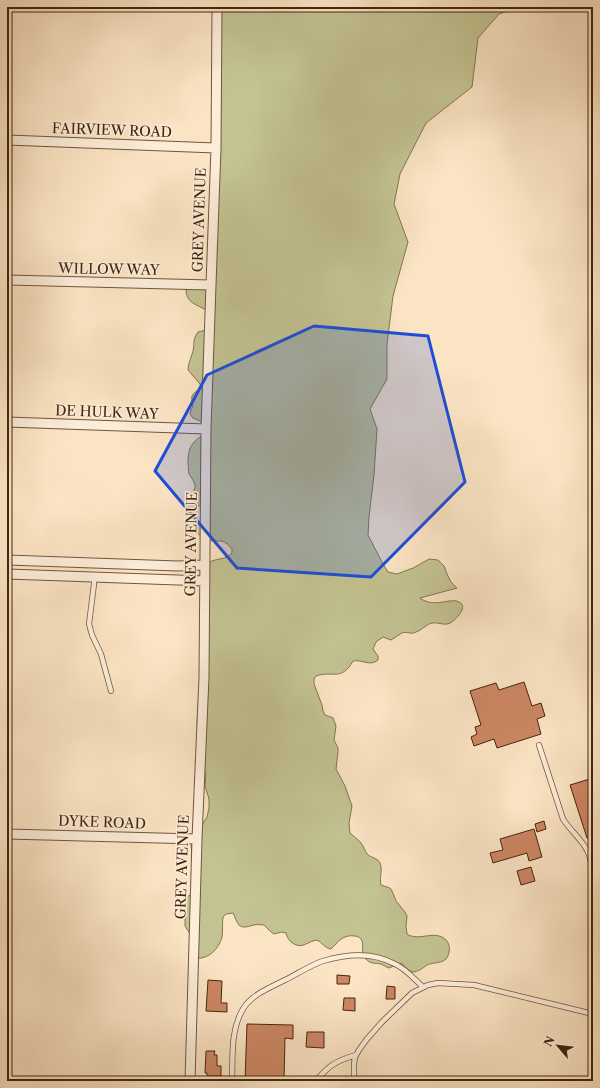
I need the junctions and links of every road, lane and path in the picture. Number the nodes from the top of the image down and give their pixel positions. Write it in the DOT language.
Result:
graph roads {
  1 [pos="217,7"];
  2 [pos="7,140"];
  3 [pos="216,148"];
  4 [pos="7,280"];
  5 [pos="211,286"];
  6 [pos="7,422"];
  7 [pos="206,429"];
  8 [pos="7,560"];
  9 [pos="205,565"];
  10 [pos="7,574"];
  11 [pos="94,577"];
  12 [pos="205,581"];
  13 [pos="111,692"];
  14 [pos="539,745"];
  15 [pos="7,834"];
  16 [pos="197,839"];
  17 [pos="593,869"];
  18 [pos="423,987"];
  19 [pos="593,1014"];
  20 [pos="356,1055"];
  21 [pos="190,1081"];
  22 [pos="232,1081"];
  23 [pos="316,1081"];
  24 [pos="354,1081"];
  1 -- 3 [label="street, GREY AVENUE"];
  2 -- 3 [label="street, FAIRVIEW ROAD"];
  3 -- 5 [label="street, GREY AVENUE"];
  4 -- 5 [label="street, WILLOW WAY"];
  5 -- 7 [label="street, GREY AVENUE"];
  6 -- 7 [label="street, DE HULK WAY"];
  7 -- 9 [label="street, GREY AVENUE"];
  8 -- 9 [label="street"];
  9 -- 12 [label="street, GREY AVENUE"];
  10 -- 11 [label="street"];
  11 -- 12 [label="street"];
  11 -- 13 [label="lane"];
  12 -- 16 [label="street, GREY AVENUE"];
  14 -- 17 [label="lane"];
  15 -- 16 [label="street, DYKE ROAD"];
  16 -- 21 [label="street, GREY AVENUE"];
  18 -- 19 [label="lane"];
  18 -- 20 [label="lane"];
  18 -- 22 [label="lane"];
  20 -- 23 [label="lane"];
  20 -- 24 [label="lane"];
}
